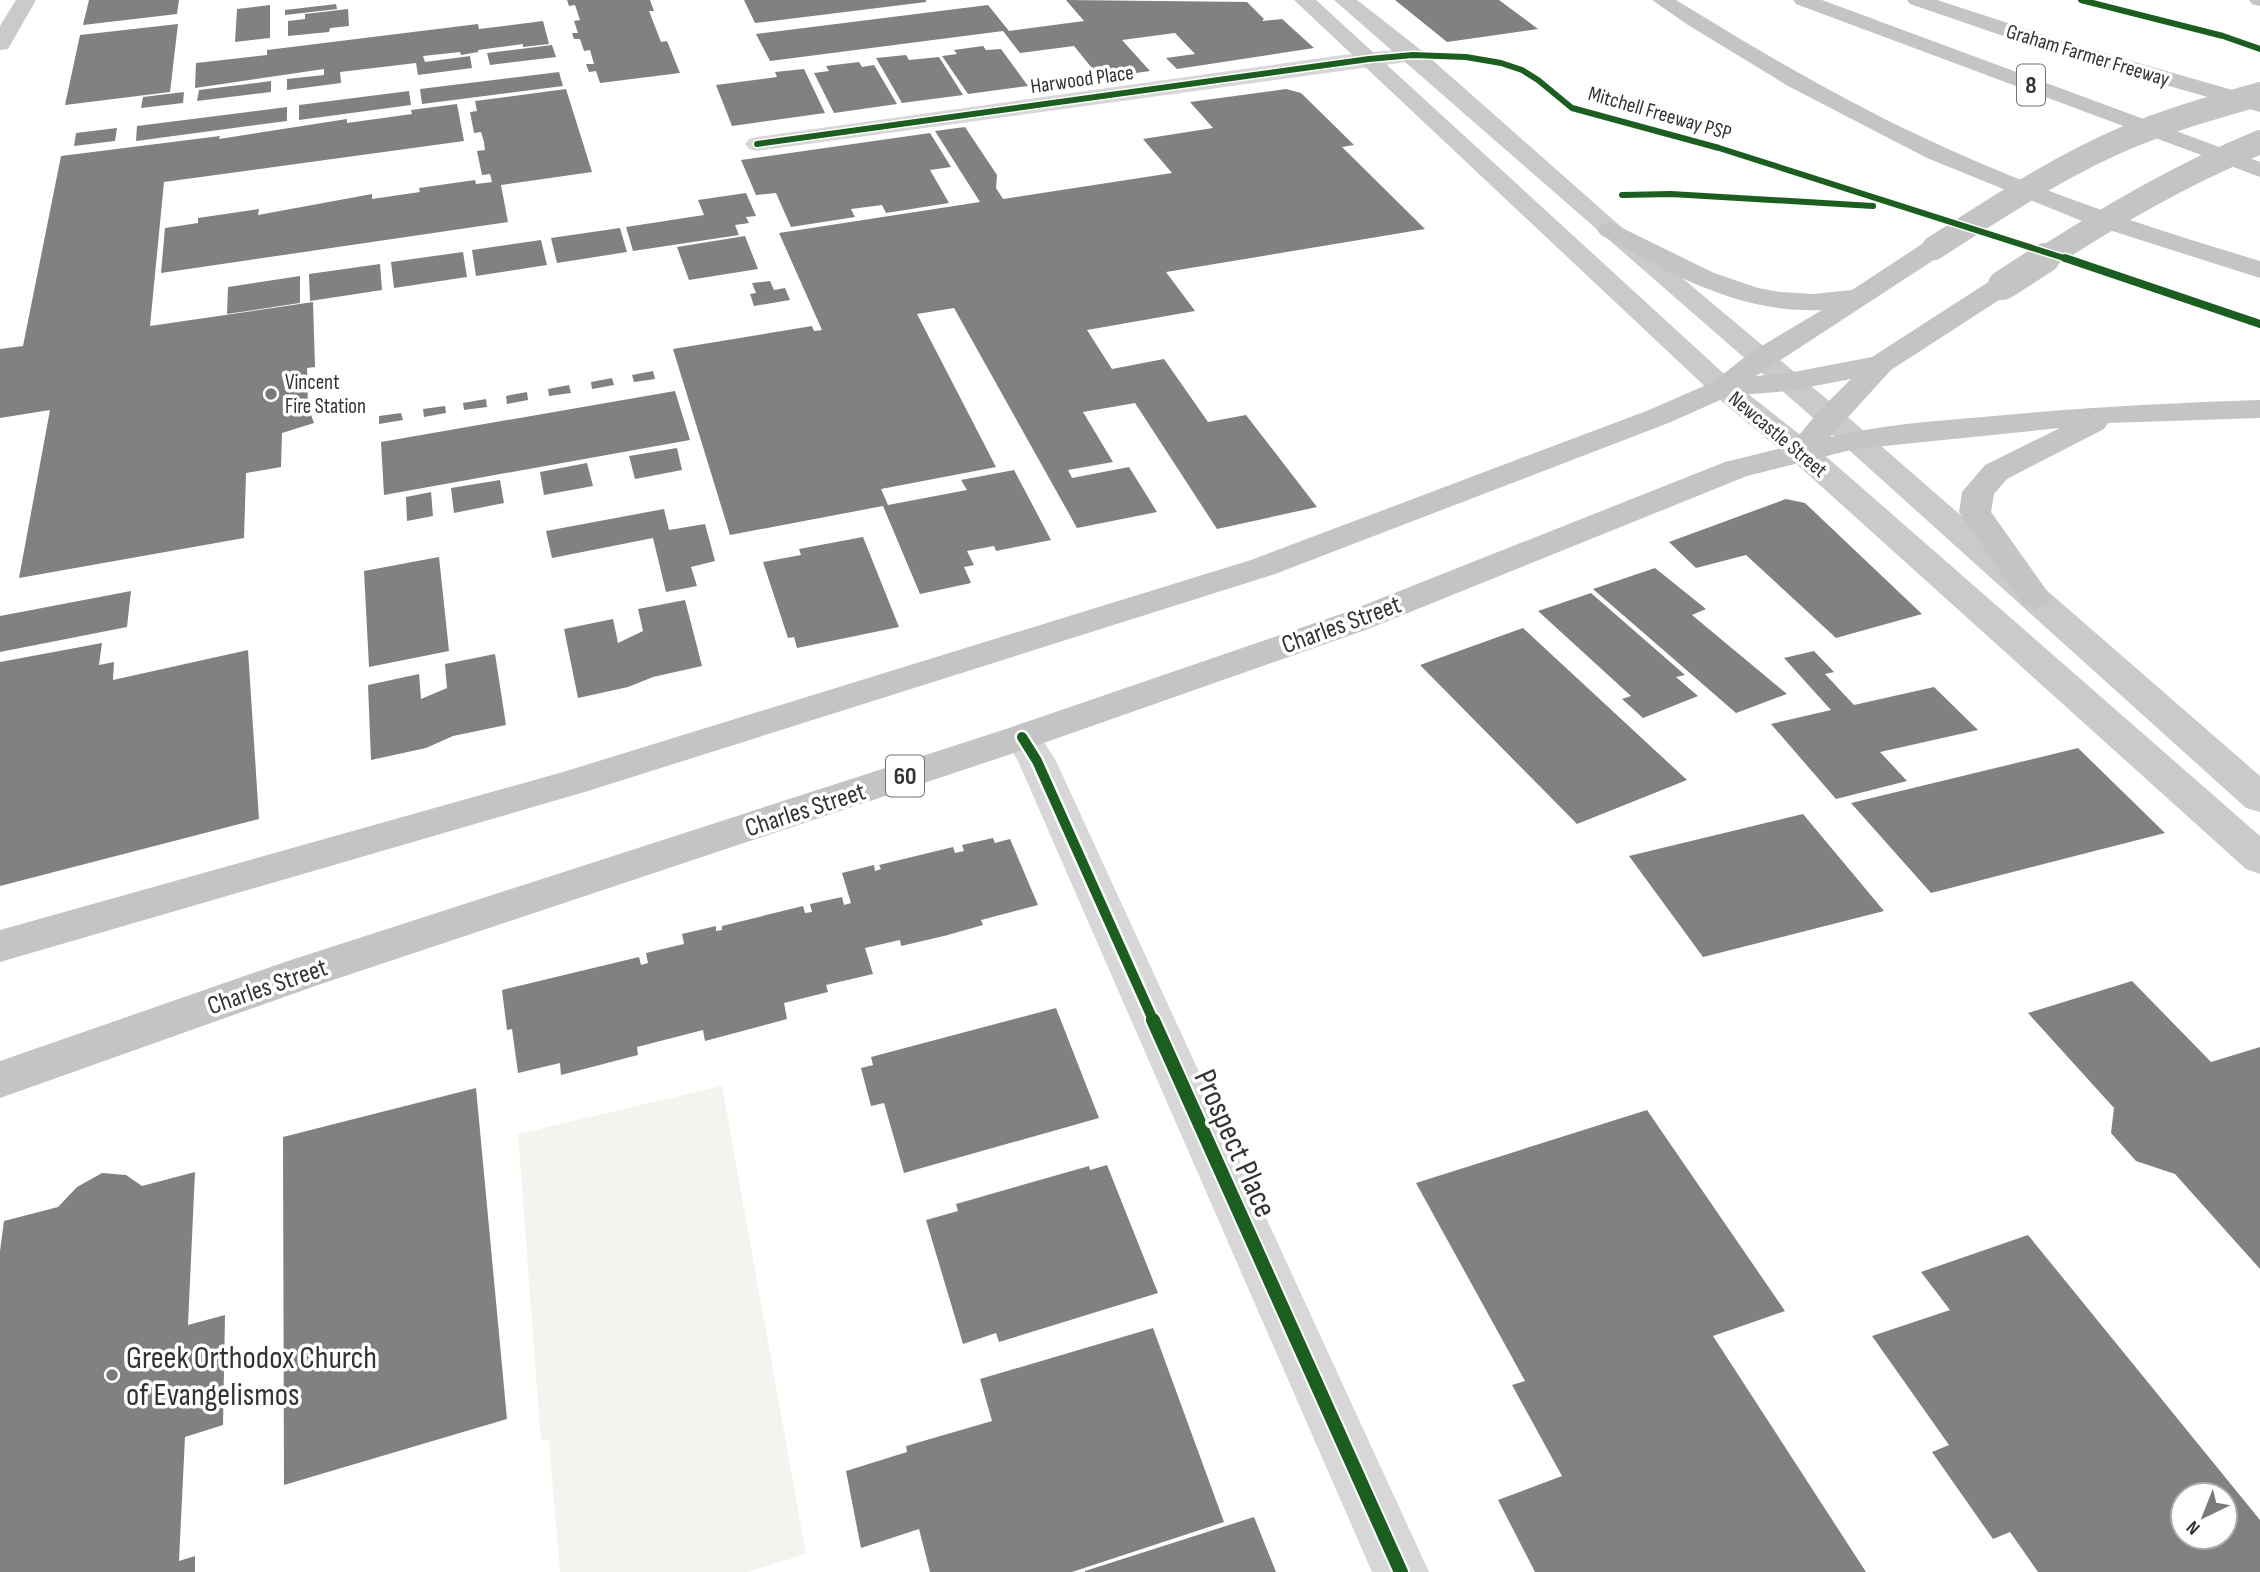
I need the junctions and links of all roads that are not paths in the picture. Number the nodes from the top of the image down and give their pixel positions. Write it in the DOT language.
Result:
graph roads {
  1 [pos="26,0"];
  2 [pos="1304,0"];
  3 [pos="1344,0"];
  4 [pos="1662,0"];
  5 [pos="1803,0"];
  6 [pos="1917,0"];
  7 [pos="0,44"];
  8 [pos="1413,55"];
  9 [pos="1369,59"];
  10 [pos="2260,94"];
  11 [pos="2260,105"];
  12 [pos="2260,142"];
  13 [pos="757,144"];
  14 [pos="2260,170"];
  15 [pos="1610,230"];
  16 [pos="2260,270"];
  17 [pos="1858,298"];
  18 [pos="1760,359"];
  19 [pos="1881,364"];
  20 [pos="1788,382"];
  21 [pos="1723,388"];
  22 [pos="2260,409"];
  23 [pos="2110,414"];
  24 [pos="1830,417"];
  25 [pos="1855,440"];
  26 [pos="1802,452"];
  27 [pos="2035,598"];
  28 [pos="1022,737"];
  29 [pos="2260,798"];
  30 [pos="2260,859"];
  31 [pos="0,946"];
  32 [pos="0,1080"];
  33 [pos="1401,1572"];
  1 -- 7 [label="main road"];
  2 -- 9 [label="main road, Newcastle Street"];
  3 -- 8 [label="main road, Newcastle Street"];
  4 -- 16 [label="highway"];
  5 -- 14 [label="highway, 8"];
  6 -- 11 [label="highway, Graham Farmer Freeway / 8"];
  8 -- 9 [label="street, Harwood Place"];
  8 -- 15 [label="main road, Newcastle Street"];
  9 -- 13 [label="street, Harwood Place"];
  9 -- 21 [label="main road, Newcastle Street"];
  10 -- 17 [label="highway, bridge"];
  12 -- 19 [label="highway, bridge"];
  15 -- 17 [label="highway"];
  15 -- 18 [label="main road, Newcastle Street"];
  17 -- 18 [label="highway"];
  18 -- 20 [label="main road, Newcastle Street"];
  18 -- 21 [label="highway"];
  19 -- 20 [label="highway"];
  19 -- 24 [label="highway"];
  20 -- 21 [label="highway"];
  20 -- 24 [label="main road, Newcastle Street"];
  21 -- 26 [label="main road, Newcastle Street"];
  21 -- 31 [label="highway"];
  22 -- 23 [label="highway, Charles Street"];
  23 -- 25 [label="highway, Charles Street"];
  23 -- 27 [label="highway"];
  24 -- 25 [label="main road, Newcastle Street"];
  24 -- 26 [label="highway"];
  25 -- 26 [label="highway, Charles Street"];
  25 -- 27 [label="main road, Newcastle Street"];
  26 -- 28 [label="highway, Charles Street / 60"];
  26 -- 30 [label="main road, Newcastle Street"];
  27 -- 29 [label="main road, Newcastle Street"];
  28 -- 32 [label="highway, Charles Street / 60"];
  28 -- 33 [label="street, Prospect Place"];
}
